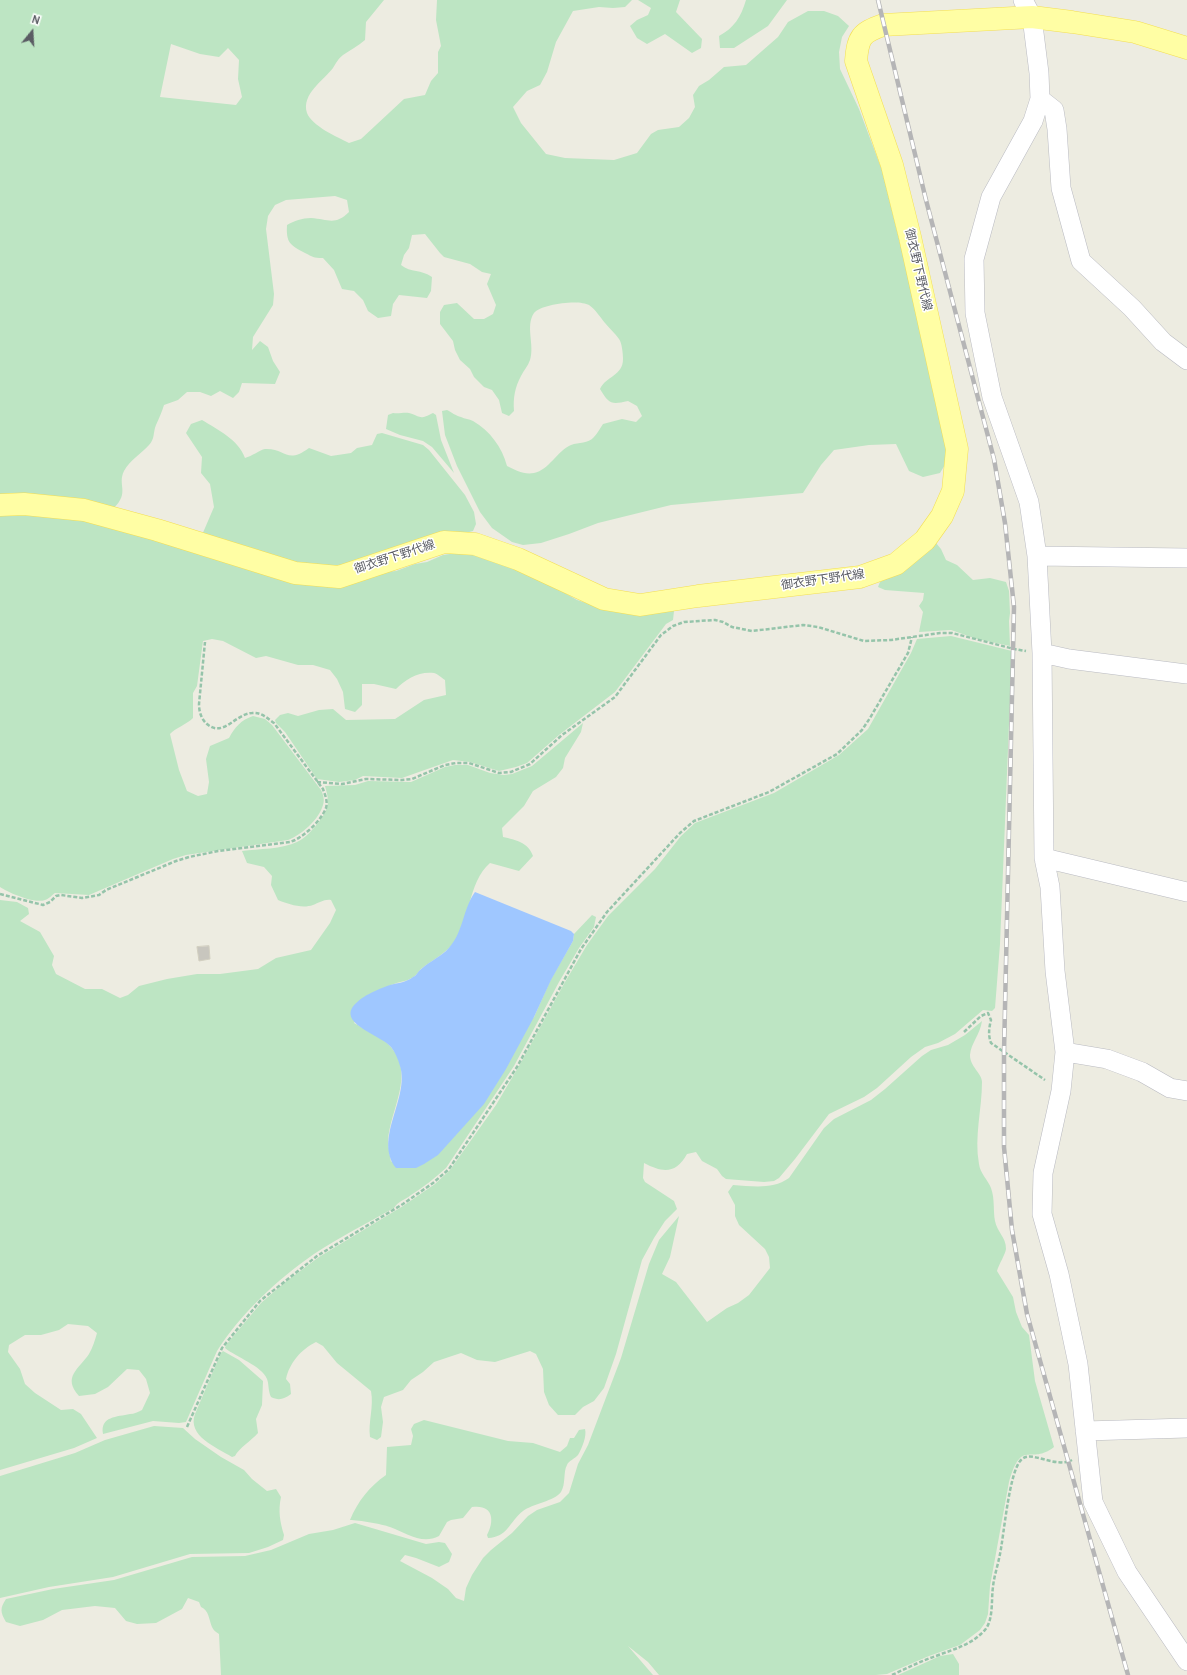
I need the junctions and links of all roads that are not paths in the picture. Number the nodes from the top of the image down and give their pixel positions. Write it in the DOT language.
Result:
graph roads {
  1 [pos="1027,8"];
  2 [pos="1187,48"];
  3 [pos="1040,99"];
  4 [pos="1187,360"];
  5 [pos="0,506"];
  6 [pos="1037,556"];
  7 [pos="1187,558"];
  8 [pos="1042,653"];
  9 [pos="1187,674"];
  10 [pos="1044,858"];
  11 [pos="1187,892"];
  12 [pos="1065,1052"];
  13 [pos="1187,1091"];
  14 [pos="1187,1428"];
  15 [pos="1085,1431"];
  16 [pos="1187,1661"];
  1 -- 2 [label="main road, 御衣野下野代線"];
  1 -- 3 [label="street"];
  1 -- 5 [label="main road, 御衣野下野代線"];
  3 -- 4 [label="street"];
  3 -- 6 [label="street"];
  6 -- 7 [label="street"];
  6 -- 8 [label="street"];
  8 -- 9 [label="street"];
  8 -- 10 [label="street"];
  10 -- 11 [label="street"];
  10 -- 12 [label="street"];
  12 -- 13 [label="street"];
  12 -- 15 [label="street"];
  14 -- 15 [label="street"];
  15 -- 16 [label="street"];
}
